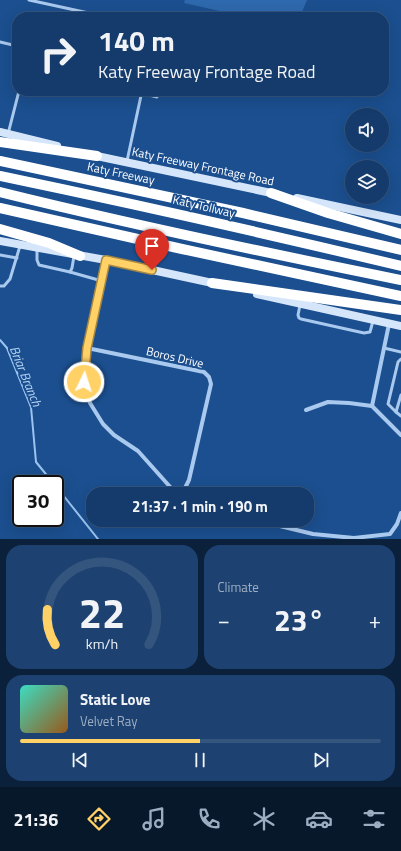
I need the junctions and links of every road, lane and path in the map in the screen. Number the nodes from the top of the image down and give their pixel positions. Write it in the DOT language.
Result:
graph roads {
  1 [pos="29,0"];
  2 [pos="84,12"];
  3 [pos="0,42"];
  4 [pos="12,45"];
  5 [pos="17,96"];
  6 [pos="141,96"];
  7 [pos="154,96"];
  8 [pos="157,97"];
  9 [pos="4,133"];
  10 [pos="0,142"];
  11 [pos="97,156"];
  12 [pos="0,161"];
  13 [pos="126,163"];
  14 [pos="0,176"];
  15 [pos="0,192"];
  16 [pos="271,193"];
  17 [pos="0,208"];
  18 [pos="401,220"];
  19 [pos="0,229"];
  20 [pos="401,234"];
  21 [pos="0,241"];
  22 [pos="21,245"];
  23 [pos="37,248"];
  24 [pos="401,250"];
  25 [pos="0,255"];
  26 [pos="77,255"];
  27 [pos="17,258"];
  28 [pos="106,260"];
  29 [pos="401,266"];
  30 [pos="70,272"];
  31 [pos="401,280"];
  32 [pos="102,281"];
  33 [pos="212,283"];
  34 [pos="0,286"];
  35 [pos="401,296"];
  36 [pos="300,303"];
  37 [pos="401,310"];
  38 [pos="373,320"];
  39 [pos="389,324"];
  40 [pos="401,326"];
  41 [pos="87,348"];
  42 [pos="384,348"];
  43 [pos="401,352"];
  44 [pos="401,358"];
  45 [pos="401,396"];
  46 [pos="372,406"];
  47 [pos="306,410"];
  48 [pos="396,412"];
  49 [pos="401,416"];
  50 [pos="401,435"];
  51 [pos="170,487"];
  52 [pos="186,487"];
  53 [pos="401,513"];
  54 [pos="284,527"];
  55 [pos="354,538"];
  1 -- 2 [label="lane"];
  3 -- 4 [label="lane"];
  5 -- 9 [label="lane"];
  6 -- 13 [label="lane"];
  7 -- 8 [label="lane"];
  9 -- 11 [label="main road, Katy Freeway Frontage Road"];
  10 -- 11 [label="highway"];
  11 -- 13 [label="main road, Katy Freeway Frontage Road"];
  12 -- 24 [label="highway, Katy Freeway"];
  13 -- 16 [label="main road, Katy Freeway Frontage Road"];
  14 -- 29 [label="highway, Katy Tollway"];
  15 -- 31 [label="highway"];
  16 -- 18 [label="main road, Katy Freeway Frontage Road"];
  16 -- 20 [label="highway"];
  17 -- 35 [label="highway"];
  19 -- 26 [label="highway"];
  21 -- 22 [label="main road"];
  22 -- 23 [label="main road"];
  22 -- 27 [label="lane"];
  23 -- 26 [label="main road"];
  23 -- 30 [label="lane"];
  25 -- 27 [label="lane"];
  26 -- 28 [label="main road"];
  26 -- 30 [label="lane"];
  27 -- 34 [label="lane"];
  28 -- 32 [label="street"];
  28 -- 33 [label="main road"];
  30 -- 32 [label="lane"];
  32 -- 41 [label="street"];
  33 -- 36 [label="main road"];
  33 -- 37 [label="highway"];
  36 -- 38 [label="main road"];
  36 -- 38 [label="lane"];
  38 -- 39 [label="main road"];
  39 -- 40 [label="main road"];
  39 -- 42 [label="street"];
  41 -- 51 [label="street"];
  41 -- 52 [label="street, Boros Drive"];
  42 -- 43 [label="lane"];
  42 -- 46 [label="street"];
  44 -- 48 [label="lane"];
  45 -- 48 [label="lane"];
  46 -- 47 [label="street"];
  46 -- 50 [label="street"];
  48 -- 49 [label="lane"];
  53 -- 55 [label="street"];
  54 -- 55 [label="street"];
}
